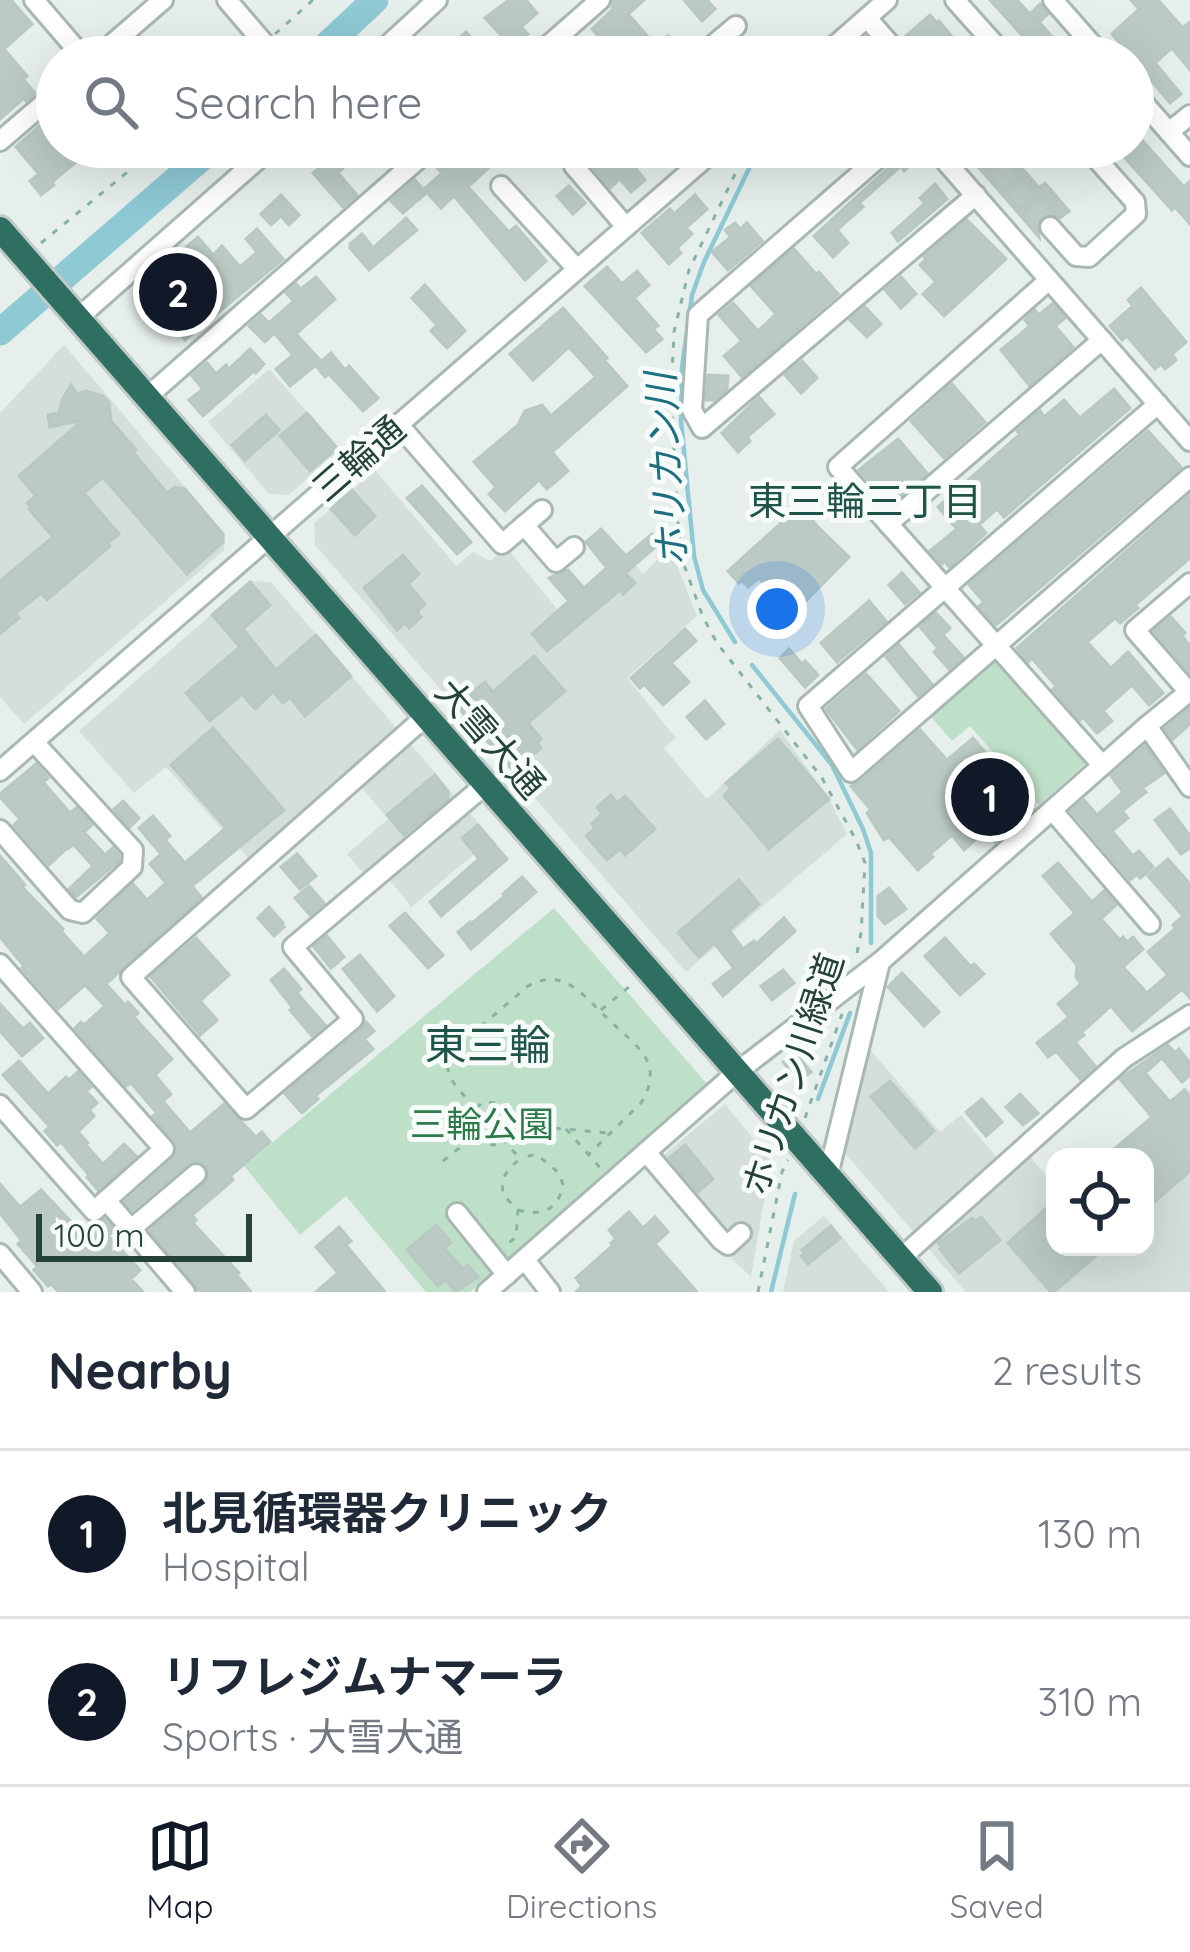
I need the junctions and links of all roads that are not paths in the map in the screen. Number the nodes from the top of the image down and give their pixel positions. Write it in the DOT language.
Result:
graph roads {
  1 [pos="34,0"];
  2 [pos="163,0"];
  3 [pos="227,0"];
  4 [pos="437,0"];
  5 [pos="600,0"];
  6 [pos="887,0"];
  7 [pos="955,0"];
  8 [pos="1053,0"];
  9 [pos="867,18"];
  10 [pos="736,26"];
  11 [pos="65,36"];
  12 [pos="121,36"];
  13 [pos="258,36"];
  14 [pos="398,36"];
  15 [pos="559,36"];
  16 [pos="724,36"];
  17 [pos="846,36"];
  18 [pos="883,36"];
  19 [pos="987,36"];
  20 [pos="1085,36"];
  21 [pos="36,110"];
  22 [pos="1154,115"];
  23 [pos="1190,116"];
  24 [pos="1169,132"];
  25 [pos="0,141"];
  26 [pos="1190,156"];
  27 [pos="246,168"];
  28 [pos="409,168"];
  29 [pos="576,168"];
  30 [pos="693,168"];
  31 [pos="867,168"];
  32 [pos="952,168"];
  33 [pos="1105,168"];
  34 [pos="501,186"];
  35 [pos="976,195"];
  36 [pos="626,227"];
  37 [pos="1051,227"];
  38 [pos="3,239"];
  39 [pos="577,269"];
  40 [pos="1049,280"];
  41 [pos="72,311"];
  42 [pos="1102,340"];
  43 [pos="147,397"];
  44 [pos="1158,404"];
  45 [pos="398,424"];
  46 [pos="1188,433"];
  47 [pos="1190,477"];
  48 [pos="542,509"];
  49 [pos="888,524"];
  50 [pos="524,526"];
  51 [pos="268,536"];
  52 [pos="574,547"];
  53 [pos="1190,583"];
  54 [pos="944,587"];
  55 [pos="996,645"];
  56 [pos="1190,691"];
  57 [pos="425,717"];
  58 [pos="1147,726"];
  59 [pos="34,742"];
  60 [pos="1102,765"];
  61 [pos="0,771"];
  62 [pos="484,785"];
  63 [pos="1190,787"];
  64 [pos="1052,810"];
  65 [pos="0,830"];
  66 [pos="1150,924"];
  67 [pos="880,962"];
  68 [pos="0,964"];
  69 [pos="1190,1015"];
  70 [pos="737,1072"];
  71 [pos="0,1105"];
  72 [pos="646,1152"];
  73 [pos="196,1174"];
  74 [pos="828,1175"];
  75 [pos="106,1200"];
  76 [pos="457,1213"];
  77 [pos="131,1229"];
  78 [pos="741,1233"];
  79 [pos="0,1254"];
  80 [pos="901,1258"];
  81 [pos="525,1259"];
  82 [pos="507,1275"];
  83 [pos="32,1292"];
  84 [pos="185,1292"];
  85 [pos="487,1292"];
  86 [pos="550,1292"];
  87 [pos="930,1292"];
  1 -- 11 [label="street"];
  2 -- 12 [label="street"];
  3 -- 13 [label="street"];
  4 -- 14 [label="street"];
  5 -- 15 [label="street"];
  6 -- 9 [label="street"];
  7 -- 19 [label="street"];
  8 -- 20 [label="street"];
  9 -- 17 [label="street"];
  9 -- 18 [label="street"];
  10 -- 16 [label="street"];
  21 -- 25 [label="street"];
  22 -- 24 [label="street"];
  23 -- 24 [label="street"];
  24 -- 26 [label="street"];
  27 -- 41 [label="street"];
  28 -- 43 [label="street"];
  29 -- 36 [label="street"];
  30 -- 36 [label="street, 三輪通"];
  31 -- 35 [label="street"];
  32 -- 35 [label="street"];
  33 -- 37 [label="street"];
  34 -- 39 [label="street"];
  35 -- 40 [label="street"];
  36 -- 39 [label="street, 三輪通"];
  38 -- 41 [label="highway, 大雪大通"];
  39 -- 45 [label="street, 三輪通"];
  40 -- 42 [label="street"];
  40 -- 49 [label="street"];
  41 -- 43 [label="highway, 大雪大通"];
  42 -- 44 [label="street"];
  42 -- 49 [label="street"];
  43 -- 51 [label="highway, 大雪大通"];
  44 -- 46 [label="street"];
  44 -- 54 [label="street"];
  45 -- 50 [label="street"];
  45 -- 51 [label="street, 三輪通"];
  47 -- 55 [label="street"];
  48 -- 50 [label="street"];
  49 -- 54 [label="street"];
  50 -- 52 [label="street"];
  51 -- 57 [label="highway, 大雪大通"];
  51 -- 59 [label="street, 三輪通"];
  53 -- 56 [label="street"];
  54 -- 55 [label="street"];
  54 -- 55 [label="street"];
  55 -- 60 [label="street"];
  56 -- 58 [label="street"];
  57 -- 62 [label="highway, 大雪大通"];
  57 -- 62 [label="street"];
  58 -- 60 [label="street"];
  58 -- 63 [label="street"];
  59 -- 61 [label="street, 三輪通"];
  59 -- 65 [label="street"];
  60 -- 64 [label="street"];
  62 -- 70 [label="highway, 大雪大通"];
  64 -- 66 [label="street"];
  64 -- 67 [label="street"];
  67 -- 70 [label="street"];
  67 -- 74 [label="street"];
  68 -- 75 [label="street"];
  69 -- 80 [label="street"];
  70 -- 72 [label="street"];
  70 -- 74 [label="highway, 大雪大通"];
  71 -- 75 [label="street"];
  72 -- 78 [label="street"];
  72 -- 81 [label="street"];
  73 -- 77 [label="street"];
  74 -- 80 [label="highway, 大雪大通"];
  75 -- 77 [label="street"];
  76 -- 82 [label="street"];
  77 -- 84 [label="street"];
  79 -- 83 [label="street"];
  80 -- 87 [label="highway, 大雪大通"];
  81 -- 82 [label="street"];
  81 -- 86 [label="street"];
  82 -- 85 [label="street"];
}
